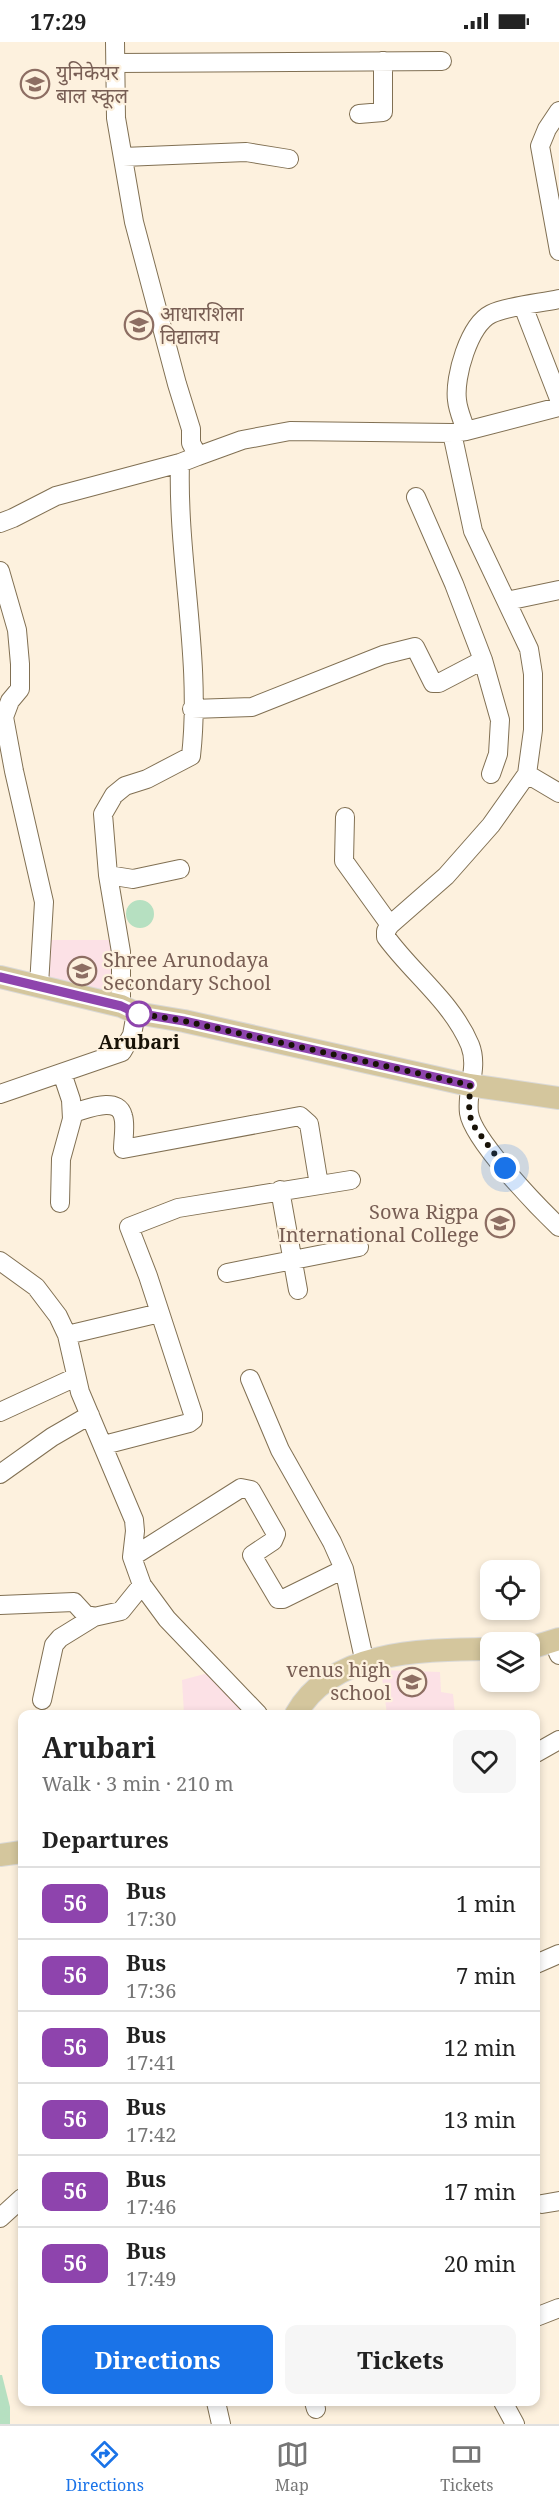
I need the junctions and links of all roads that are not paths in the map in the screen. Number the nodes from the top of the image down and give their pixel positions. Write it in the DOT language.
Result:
graph roads {
  1 [pos="115,42"];
  2 [pos="441,61"];
  3 [pos="383,62"];
  4 [pos="117,63"];
  5 [pos="559,111"];
  6 [pos="359,114"];
  7 [pos="123,157"];
  8 [pos="289,159"];
  9 [pos="559,251"];
  10 [pos="559,299"];
  11 [pos="523,306"];
  12 [pos="559,399"];
  13 [pos="559,407"];
  14 [pos="459,432"];
  15 [pos="198,456"];
  16 [pos="180,464"];
  17 [pos="416,497"];
  18 [pos="0,523"];
  19 [pos="0,571"];
  20 [pos="559,590"];
  21 [pos="507,601"];
  22 [pos="483,660"];
  23 [pos="192,709"];
  24 [pos="2,718"];
  25 [pos="491,774"];
  26 [pos="526,774"];
  27 [pos="559,793"];
  28 [pos="345,817"];
  29 [pos="180,869"];
  30 [pos="108,875"];
  31 [pos="390,925"];
  32 [pos="0,977"];
  33 [pos="39,986"];
  34 [pos="128,1010"];
  35 [pos="62,1073"];
  36 [pos="470,1085"];
  37 [pos="0,1094"];
  38 [pos="559,1098"];
  39 [pos="72,1113"];
  40 [pos="351,1180"];
  41 [pos="319,1185"];
  42 [pos="280,1190"];
  43 [pos="60,1203"];
  44 [pos="559,1227"];
  45 [pos="359,1246"];
  46 [pos="293,1260"];
  47 [pos="0,1261"];
  48 [pos="227,1273"];
  49 [pos="298,1290"];
  50 [pos="160,1313"];
  51 [pos="67,1335"];
  52 [pos="76,1377"];
  53 [pos="250,1379"];
  54 [pos="0,1412"];
  55 [pos="90,1415"];
  56 [pos="104,1444"];
  57 [pos="0,1474"];
  58 [pos="132,1557"];
  59 [pos="344,1569"];
  60 [pos="142,1585"];
  61 [pos="0,1605"];
  62 [pos="94,1617"];
  63 [pos="557,1645"];
  64 [pos="540,1647"];
  65 [pos="480,1649"];
  66 [pos="365,1663"];
  67 [pos="42,1700"];
  68 [pos="254,1710"];
  69 [pos="298,1710"];
  70 [pos="559,1740"];
  71 [pos="540,1751"];
  72 [pos="18,1852"];
  73 [pos="0,1854"];
  74 [pos="559,1954"];
  75 [pos="540,1962"];
  76 [pos="18,2202"];
  77 [pos="0,2218"];
  78 [pos="559,2308"];
  79 [pos="540,2315"];
  80 [pos="217,2406"];
  81 [pos="505,2406"];
  82 [pos="221,2424"];
  83 [pos="515,2424"];
  1 -- 4 [label="street"];
  2 -- 3 [label="street"];
  3 -- 4 [label="street"];
  3 -- 6 [label="street"];
  4 -- 7 [label="street"];
  5 -- 9 [label="street"];
  7 -- 8 [label="street"];
  7 -- 15 [label="street"];
  10 -- 11 [label="street"];
  11 -- 12 [label="street"];
  11 -- 14 [label="street"];
  13 -- 14 [label="street"];
  14 -- 15 [label="street"];
  14 -- 21 [label="street"];
  15 -- 16 [label="street"];
  16 -- 18 [label="street"];
  16 -- 23 [label="street"];
  17 -- 22 [label="street"];
  19 -- 24 [label="street"];
  20 -- 21 [label="street"];
  21 -- 26 [label="street"];
  22 -- 23 [label="street"];
  22 -- 25 [label="street"];
  23 -- 30 [label="street"];
  24 -- 33 [label="street"];
  26 -- 27 [label="street"];
  26 -- 31 [label="street"];
  28 -- 31 [label="street"];
  29 -- 30 [label="street"];
  30 -- 34 [label="street"];
  31 -- 36 [label="street"];
  32 -- 33 [label="main road"];
  33 -- 34 [label="main road"];
  34 -- 35 [label="street"];
  34 -- 36 [label="main road"];
  35 -- 37 [label="street"];
  35 -- 39 [label="street"];
  36 -- 38 [label="main road"];
  36 -- 44 [label="street"];
  39 -- 41 [label="street"];
  39 -- 43 [label="street"];
  40 -- 41 [label="street"];
  41 -- 42 [label="street"];
  42 -- 46 [label="street"];
  42 -- 50 [label="street"];
  45 -- 46 [label="street"];
  46 -- 48 [label="street"];
  46 -- 49 [label="street"];
  47 -- 51 [label="street"];
  50 -- 51 [label="street"];
  50 -- 56 [label="street"];
  51 -- 52 [label="street"];
  52 -- 54 [label="street"];
  52 -- 55 [label="street"];
  53 -- 59 [label="street"];
  55 -- 56 [label="street"];
  55 -- 57 [label="street"];
  56 -- 58 [label="street"];
  58 -- 59 [label="street"];
  58 -- 60 [label="street"];
  59 -- 66 [label="street"];
  60 -- 62 [label="street"];
  60 -- 68 [label="street"];
  61 -- 62 [label="street"];
  62 -- 67 [label="street"];
  63 -- 64 [label="main road"];
  65 -- 66 [label="main road"];
  66 -- 69 [label="main road"];
  70 -- 71 [label="street"];
  72 -- 73 [label="main road"];
  74 -- 75 [label="street"];
  76 -- 77 [label="street"];
  78 -- 79 [label="street"];
  80 -- 82 [label="street"];
  81 -- 83 [label="street"];
}
